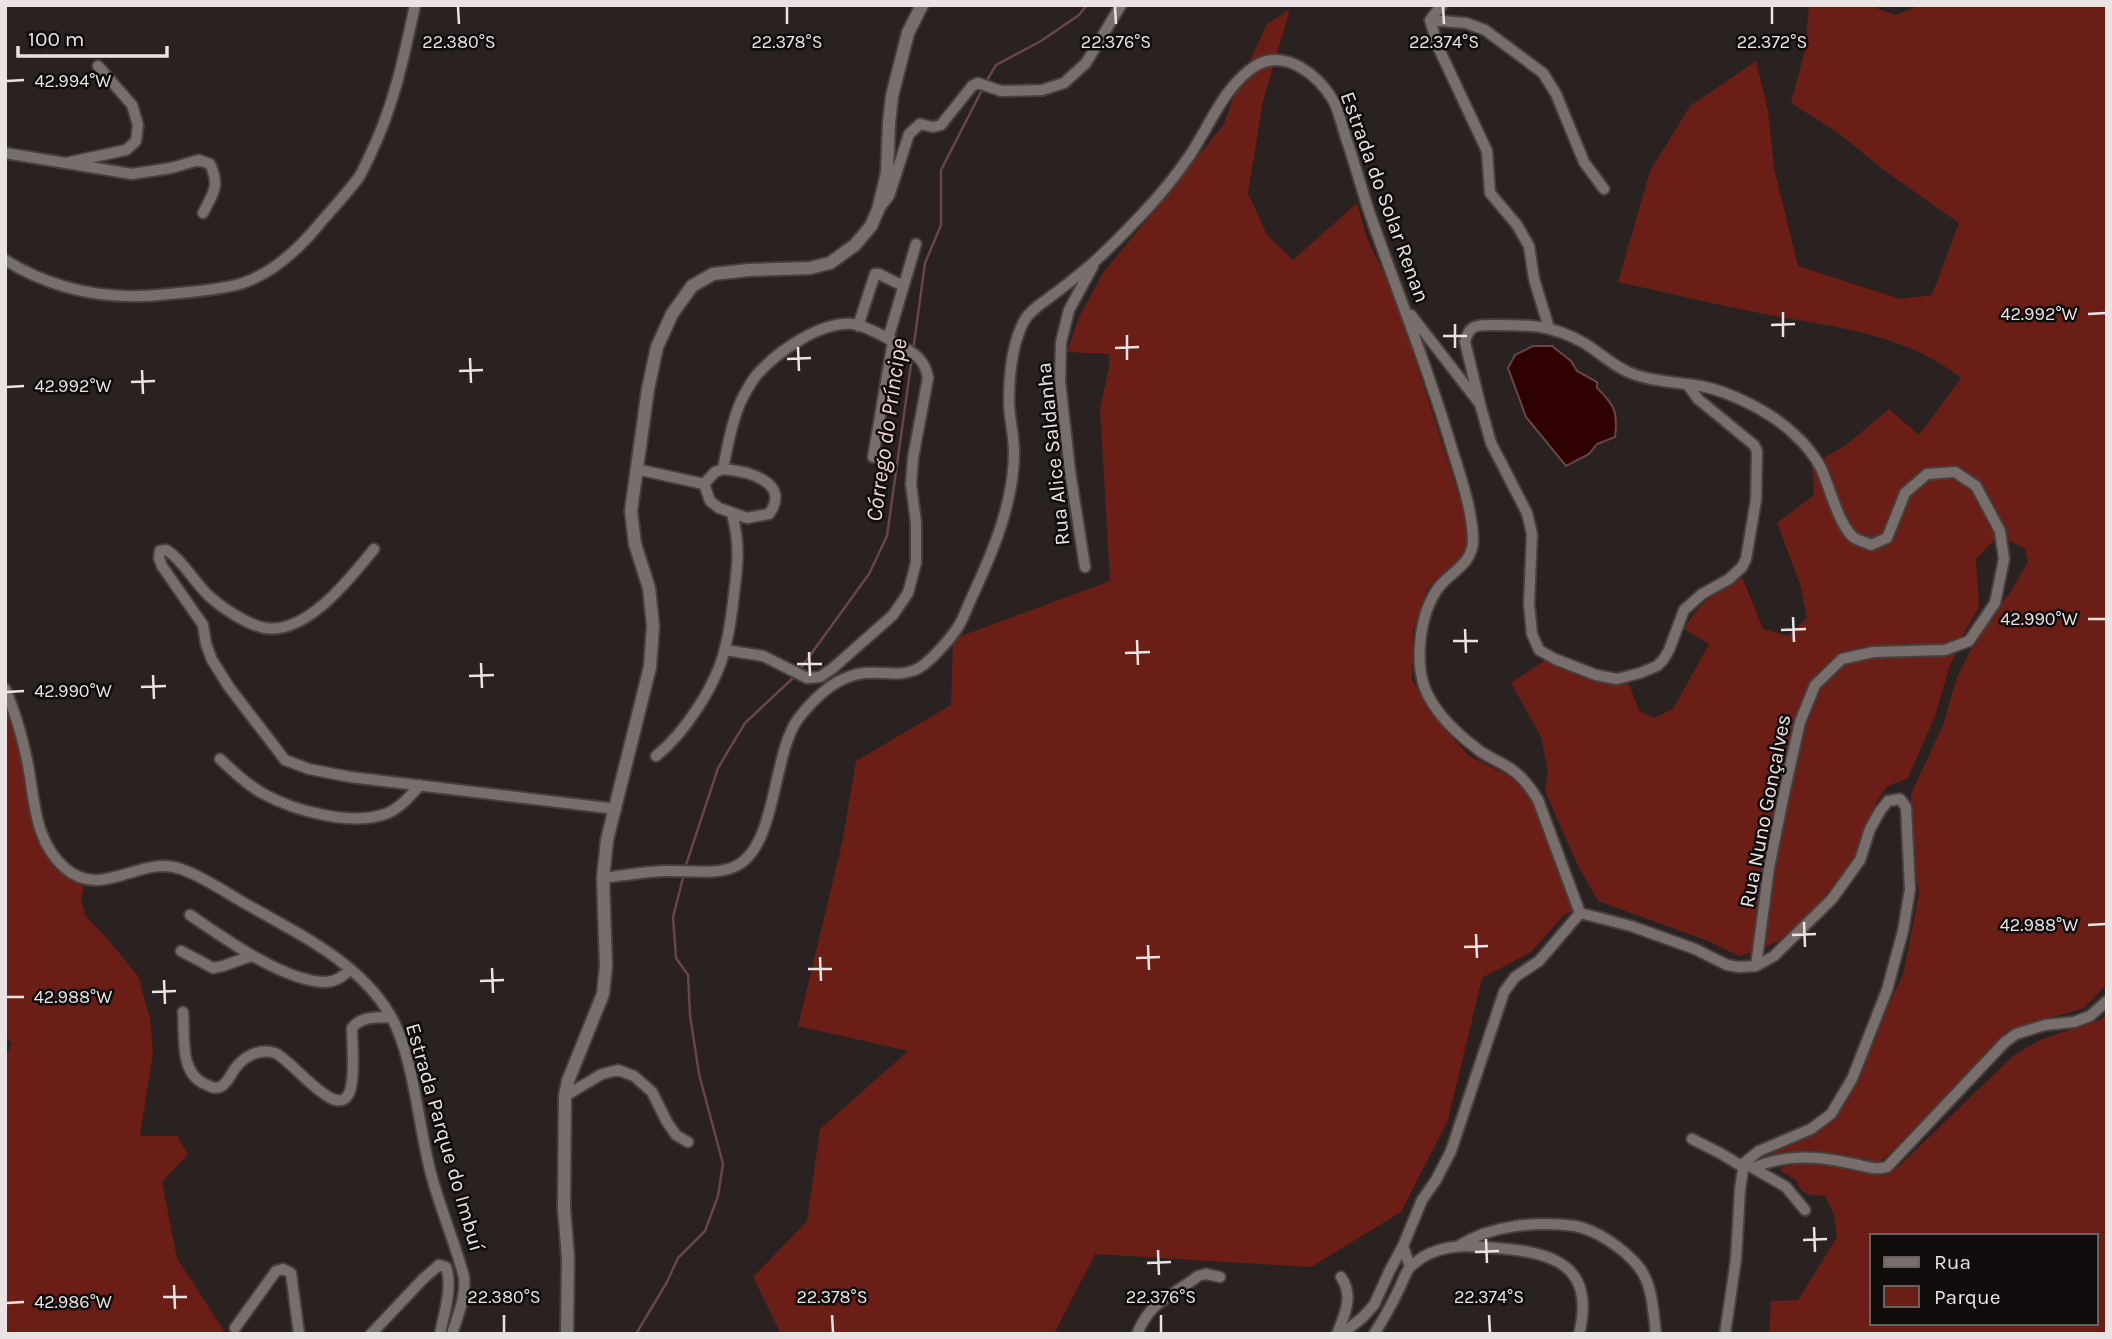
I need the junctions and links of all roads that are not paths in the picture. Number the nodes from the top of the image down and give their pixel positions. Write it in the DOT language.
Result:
graph roads {
  1 [pos="415,5"];
  2 [pos="922,5"];
  3 [pos="1121,5"];
  4 [pos="1441,5"];
  5 [pos="1430,20"];
  6 [pos="98,66"];
  7 [pos="5,153"];
  8 [pos="64,163"];
  9 [pos="1604,189"];
  10 [pos="878,210"];
  11 [pos="204,213"];
  12 [pos="916,244"];
  13 [pos="5,260"];
  14 [pos="1096,261"];
  15 [pos="903,286"];
  16 [pos="1402,303"];
  17 [pos="858,326"];
  18 [pos="1549,328"];
  19 [pos="891,340"];
  20 [pos="1686,384"];
  21 [pos="1480,404"];
  22 [pos="873,457"];
  23 [pos="636,469"];
  24 [pos="723,469"];
  25 [pos="704,484"];
  26 [pos="732,514"];
  27 [pos="374,549"];
  28 [pos="1085,567"];
  29 [pos="725,650"];
  30 [pos="5,689"];
  31 [pos="656,756"];
  32 [pos="220,759"];
  33 [pos="420,785"];
  34 [pos="616,809"];
  35 [pos="603,878"];
  36 [pos="1580,913"];
  37 [pos="190,915"];
  38 [pos="181,951"];
  39 [pos="251,956"];
  40 [pos="1756,966"];
  41 [pos="350,969"];
  42 [pos="2107,1001"];
  43 [pos="183,1012"];
  44 [pos="390,1017"];
  45 [pos="565,1096"];
  46 [pos="1692,1139"];
  47 [pos="688,1142"];
  48 [pos="1747,1166"];
  49 [pos="1805,1210"];
  50 [pos="1460,1245"];
  51 [pos="1404,1246"];
  52 [pos="1410,1267"];
  53 [pos="1220,1277"];
  54 [pos="1341,1277"];
  55 [pos="234,1328"];
  56 [pos="299,1334"];
  57 [pos="371,1334"];
  58 [pos="440,1334"];
  59 [pos="452,1334"];
  60 [pos="567,1334"];
  61 [pos="1137,1334"];
  62 [pos="1340,1334"];
  63 [pos="1374,1334"];
  64 [pos="1579,1334"];
  65 [pos="1656,1334"];
  66 [pos="1725,1334"];
  1 -- 13 [label="street"];
  2 -- 10 [label="street"];
  3 -- 10 [label="street"];
  4 -- 5 [label="street"];
  5 -- 9 [label="street"];
  5 -- 18 [label="street"];
  6 -- 8 [label="street"];
  7 -- 8 [label="street"];
  8 -- 11 [label="street"];
  10 -- 23 [label="street"];
  12 -- 15 [label="street"];
  14 -- 16 [label="street, Estrada do Solar Renan"];
  14 -- 28 [label="street, Rua Alice Saldanha"];
  14 -- 35 [label="street, Estrada do Solar Renan"];
  15 -- 17 [label="street"];
  15 -- 19 [label="street"];
  16 -- 21 [label="street"];
  16 -- 36 [label="street, Estrada do Solar Renan"];
  17 -- 19 [label="street"];
  17 -- 24 [label="street"];
  18 -- 20 [label="street, Rua Nuno Gonçalves"];
  18 -- 21 [label="street, Rua Nuno Gonçalves"];
  19 -- 22 [label="street"];
  19 -- 29 [label="street"];
  20 -- 21 [label="street"];
  20 -- 40 [label="street, Rua Nuno Gonçalves"];
  23 -- 25 [label="street"];
  23 -- 34 [label="street"];
  24 -- 25 [label="street"];
  24 -- 26 [label="street"];
  25 -- 26 [label="street"];
  26 -- 29 [label="street"];
  27 -- 33 [label="street"];
  29 -- 31 [label="street"];
  30 -- 41 [label="street, Estrada Parque do Imbuí"];
  32 -- 33 [label="street"];
  33 -- 34 [label="street"];
  34 -- 35 [label="street"];
  35 -- 45 [label="street"];
  36 -- 40 [label="street"];
  36 -- 51 [label="street"];
  37 -- 39 [label="street"];
  38 -- 39 [label="street"];
  39 -- 41 [label="street"];
  40 -- 48 [label="street"];
  41 -- 44 [label="street, Estrada Parque do Imbuí"];
  42 -- 48 [label="street"];
  43 -- 44 [label="street"];
  44 -- 59 [label="street, Estrada Parque do Imbuí"];
  45 -- 47 [label="street"];
  45 -- 60 [label="street"];
  46 -- 48 [label="street"];
  48 -- 49 [label="street"];
  48 -- 66 [label="street"];
  50 -- 52 [label="street"];
  50 -- 64 [label="street"];
  50 -- 65 [label="street"];
  51 -- 52 [label="street"];
  51 -- 62 [label="street"];
  52 -- 63 [label="street"];
  53 -- 61 [label="street"];
  54 -- 62 [label="street"];
  55 -- 56 [label="street"];
  57 -- 58 [label="street"];
}
